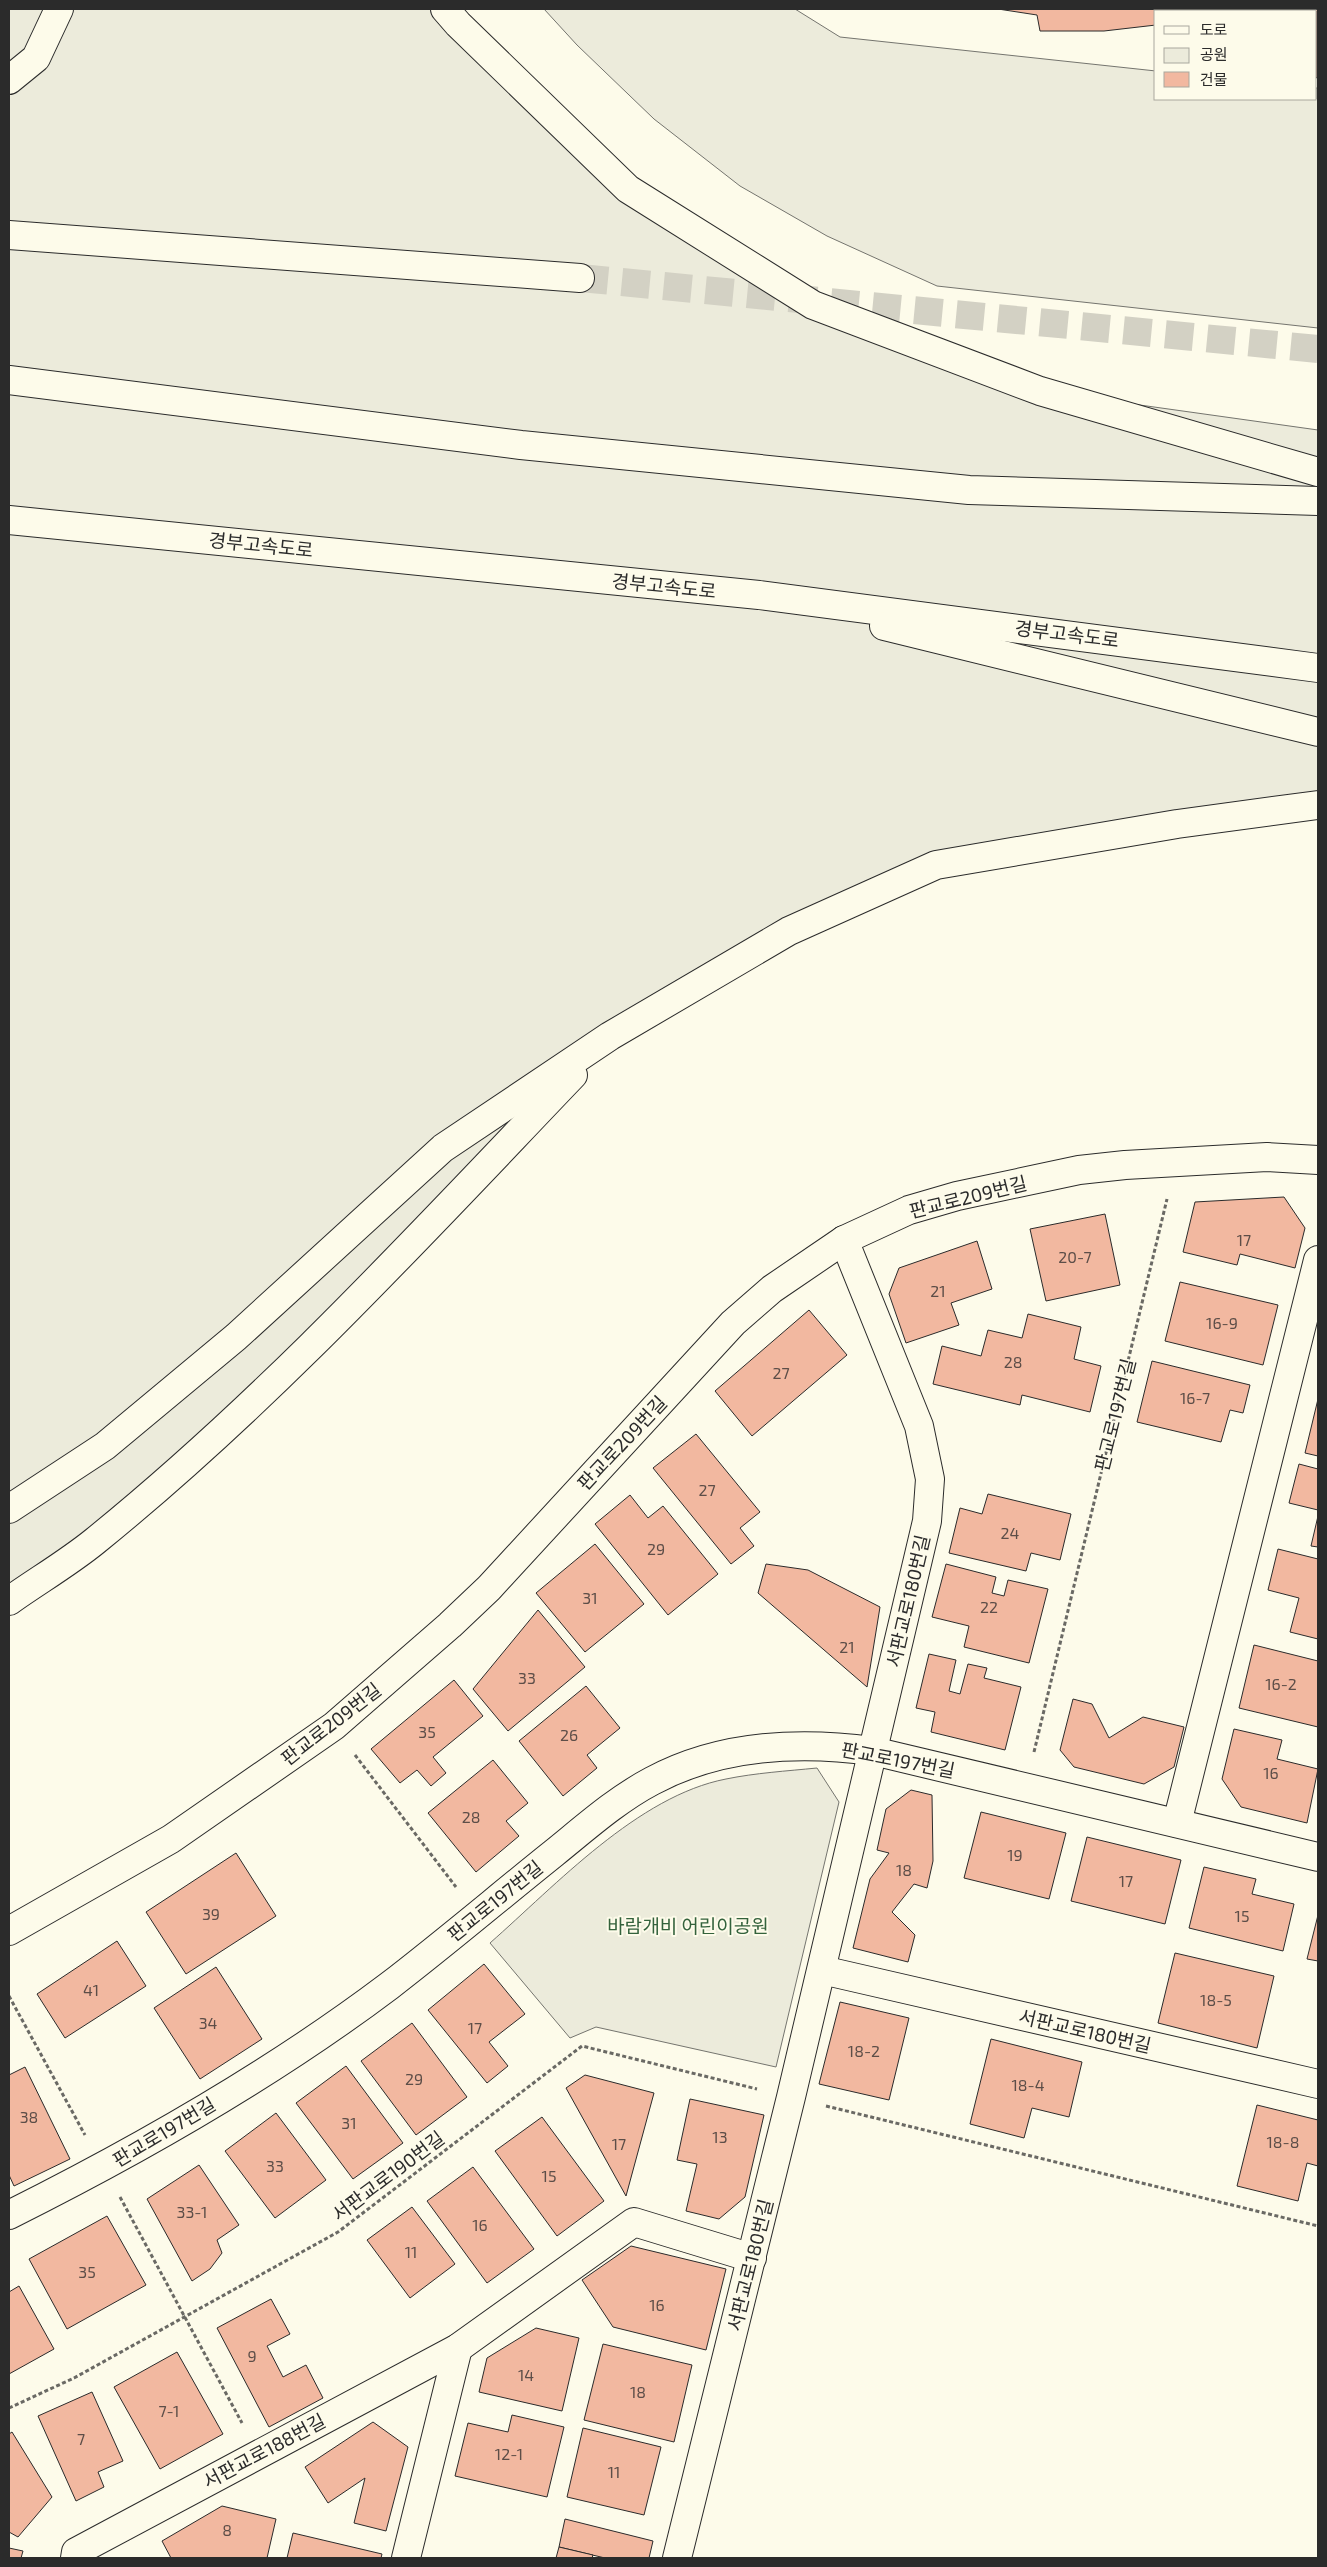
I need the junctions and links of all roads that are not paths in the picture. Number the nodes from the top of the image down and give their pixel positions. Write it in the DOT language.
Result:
graph roads {
  1 [pos="59,9"];
  2 [pos="445,9"];
  3 [pos="9,80"];
  4 [pos="9,235"];
  5 [pos="580,278"];
  6 [pos="9,380"];
  7 [pos="1318,472"];
  8 [pos="1318,501"];
  9 [pos="9,520"];
  10 [pos="759,595"];
  11 [pos="1318,668"];
  12 [pos="1318,732"];
  13 [pos="1318,805"];
  14 [pos="610,1036"];
  15 [pos="1318,1160"];
  16 [pos="844,1240"];
  17 [pos="1318,1260"];
  18 [pos="9,1509"];
  19 [pos="9,1601"];
  20 [pos="873,1751"];
  21 [pos="1177,1823"];
  22 [pos="1318,1857"];
  23 [pos="9,1931"];
  24 [pos="822,1970"];
  25 [pos="1318,2084"];
  26 [pos="9,2215"];
  27 [pos="752,2258"];
  28 [pos="458,2348"];
  29 [pos="75,2558"];
  30 [pos="406,2558"];
  31 [pos="677,2558"];
  1 -- 3 [label="main road"];
  2 -- 7 [label="main road"];
  4 -- 5 [label="main road"];
  6 -- 8 [label="main road"];
  9 -- 10 [label="main road, 경부고속도로"];
  10 -- 11 [label="main road, 경부고속도로"];
  10 -- 12 [label="main road"];
  13 -- 14 [label="main road"];
  14 -- 18 [label="main road"];
  14 -- 19 [label="main road"];
  15 -- 16 [label="main road, 판교로209번길"];
  16 -- 20 [label="main road, 서판교로180번길"];
  16 -- 23 [label="main road, 판교로209번길"];
  17 -- 21 [label="main road"];
  20 -- 21 [label="main road, 판교로197번길"];
  20 -- 24 [label="main road, 서판교로180번길"];
  20 -- 26 [label="main road, 판교로197번길"];
  21 -- 22 [label="main road, 판교로197번길"];
  24 -- 25 [label="main road, 서판교로180번길"];
  24 -- 27 [label="main road, 서판교로180번길"];
  27 -- 28 [label="main road, 서판교로188번길"];
  27 -- 31 [label="main road, 서판교로180번길"];
  28 -- 29 [label="main road, 서판교로188번길"];
  28 -- 30 [label="main road"];
}
